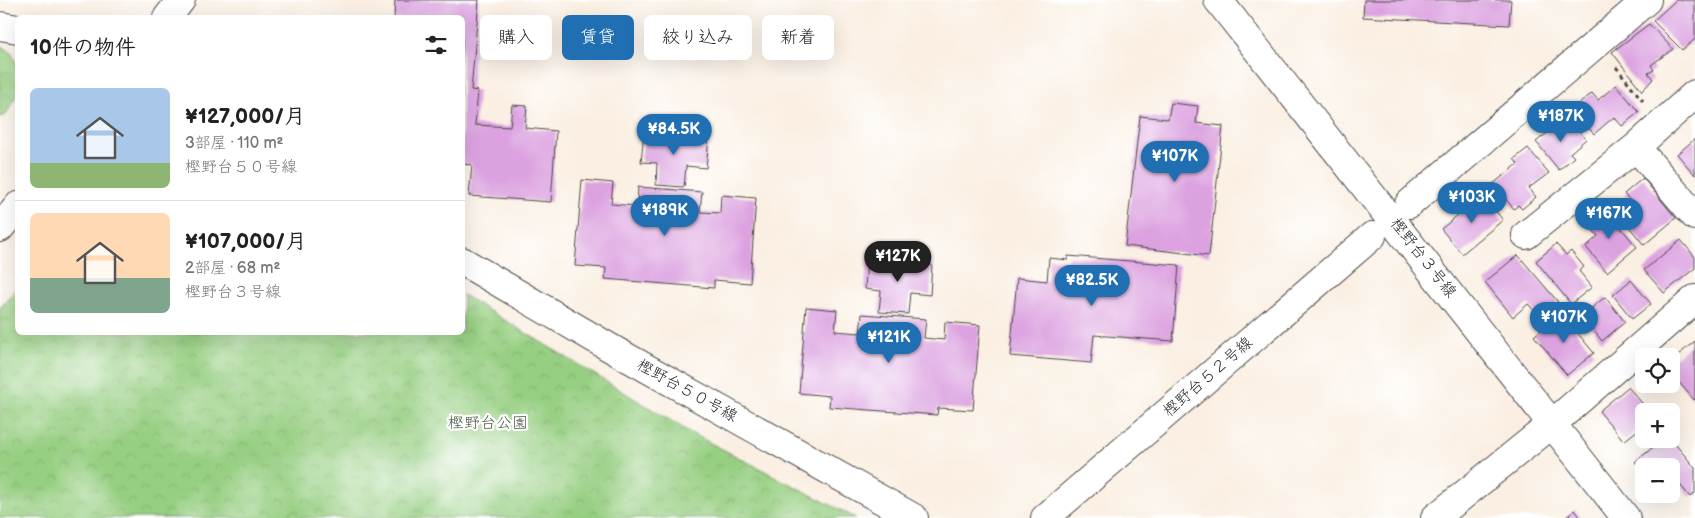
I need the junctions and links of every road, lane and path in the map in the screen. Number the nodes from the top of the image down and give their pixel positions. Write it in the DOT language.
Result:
graph roads {
  1 [pos="181,0"];
  2 [pos="1218,0"];
  3 [pos="1647,0"];
  4 [pos="169,15"];
  5 [pos="0,26"];
  6 [pos="15,28"];
  7 [pos="1597,43"];
  8 [pos="1695,94"];
  9 [pos="1661,124"];
  10 [pos="1636,147"];
  11 [pos="1409,204"];
  12 [pos="15,210"];
  13 [pos="1695,216"];
  14 [pos="0,228"];
  15 [pos="1526,235"];
  16 [pos="1372,236"];
  17 [pos="465,263"];
  18 [pos="1695,299"];
  19 [pos="1552,424"];
  20 [pos="914,518"];
  21 [pos="1045,518"];
  22 [pos="1435,518"];
  23 [pos="1626,518"];
  1 -- 4 [label="street"];
  2 -- 19 [label="street, 樫野台３号線"];
  3 -- 7 [label="street"];
  5 -- 6 [label="street"];
  7 -- 9 [label="path"];
  7 -- 11 [label="street"];
  8 -- 9 [label="street"];
  9 -- 10 [label="street"];
  10 -- 13 [label="street"];
  10 -- 15 [label="street"];
  12 -- 14 [label="street"];
  16 -- 21 [label="street, 樫野台５２号線"];
  17 -- 20 [label="street, 樫野台５０号線"];
  18 -- 19 [label="street"];
  19 -- 22 [label="street"];
  19 -- 23 [label="street, 樫野台３号線"];
}
